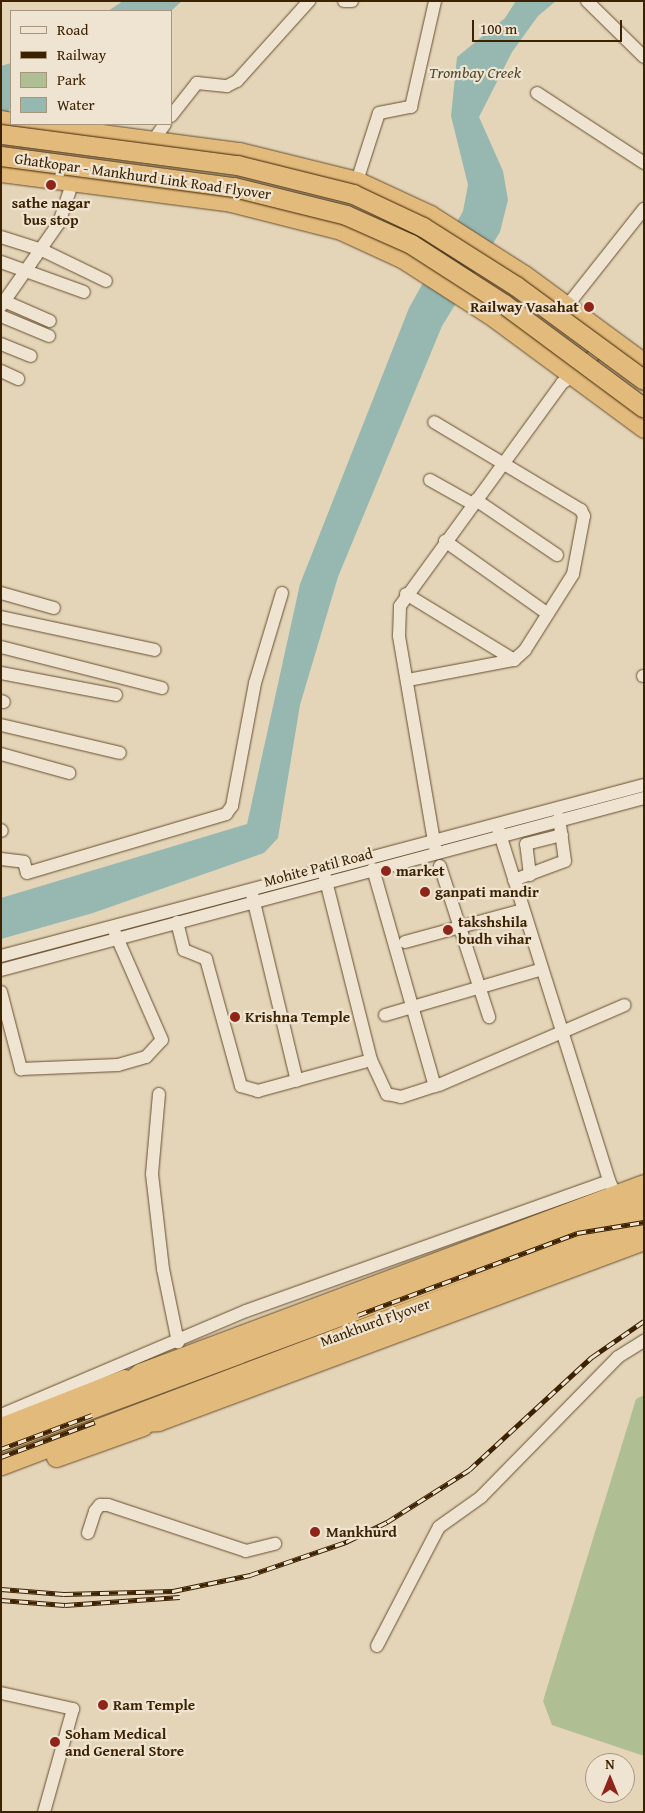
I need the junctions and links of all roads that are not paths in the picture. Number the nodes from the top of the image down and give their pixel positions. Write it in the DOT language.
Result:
graph roads {
  1 [pos="309,1"];
  2 [pos="344,1"];
  3 [pos="352,1"];
  4 [pos="435,1"];
  5 [pos="587,1"];
  6 [pos="644,57"];
  7 [pos="537,93"];
  8 [pos="172,115"];
  9 [pos="38,125"];
  10 [pos="164,125"];
  11 [pos="1,134"];
  12 [pos="153,140"];
  13 [pos="239,152"];
  14 [pos="1,156"];
  15 [pos="644,163"];
  16 [pos="1,172"];
  17 [pos="73,181"];
  18 [pos="357,182"];
  19 [pos="231,202"];
  20 [pos="644,209"];
  21 [pos="1,237"];
  22 [pos="42,250"];
  23 [pos="1,262"];
  24 [pos="28,272"];
  25 [pos="106,281"];
  26 [pos="84,292"];
  27 [pos="5,297"];
  28 [pos="567,306"];
  29 [pos="1,316"];
  30 [pos="50,321"];
  31 [pos="49,336"];
  32 [pos="610,336"];
  33 [pos="1,344"];
  34 [pos="31,356"];
  35 [pos="644,363"];
  36 [pos="1,371"];
  37 [pos="576,374"];
  38 [pos="18,379"];
  39 [pos="644,380"];
  40 [pos="644,408"];
  41 [pos="434,422"];
  42 [pos="644,428"];
  43 [pos="504,464"];
  44 [pos="430,480"];
  45 [pos="474,502"];
  46 [pos="445,541"];
  47 [pos="557,555"];
  48 [pos="1,593"];
  49 [pos="282,593"];
  50 [pos="406,594"];
  51 [pos="54,608"];
  52 [pos="548,614"];
  53 [pos="1,617"];
  54 [pos="1,647"];
  55 [pos="155,650"];
  56 [pos="514,660"];
  57 [pos="1,673"];
  58 [pos="408,680"];
  59 [pos="162,688"];
  60 [pos="116,695"];
  61 [pos="1,725"];
  62 [pos="120,753"];
  63 [pos="1,754"];
  64 [pos="69,773"];
  65 [pos="644,785"];
  66 [pos="644,798"];
  67 [pos="573,808"];
  68 [pos="559,818"];
  69 [pos="498,828"];
  70 [pos="562,835"];
  71 [pos="435,845"];
  72 [pos="1,859"];
  73 [pos="440,866"];
  74 [pos="323,868"];
  75 [pos="373,868"];
  76 [pos="530,875"];
  77 [pos="514,880"];
  78 [pos="327,881"];
  79 [pos="250,886"];
  80 [pos="219,895"];
  81 [pos="254,901"];
  82 [pos="223,909"];
  83 [pos="523,910"];
  84 [pos="177,922"];
  85 [pos="112,924"];
  86 [pos="456,928"];
  87 [pos="118,941"];
  88 [pos="405,942"];
  89 [pos="21,950"];
  90 [pos="1,956"];
  91 [pos="24,963"];
  92 [pos="1,970"];
  93 [pos="539,970"];
  94 [pos="478,988"];
  95 [pos="1,992"];
  96 [pos="625,1005"];
  97 [pos="412,1007"];
  98 [pos="385,1015"];
  99 [pos="489,1017"];
  100 [pos="561,1036"];
  101 [pos="371,1060"];
  102 [pos="297,1081"];
  103 [pos="435,1086"];
  104 [pos="159,1094"];
  105 [pos="633,1197"];
  106 [pos="644,1240"];
  107 [pos="412,1263"];
  108 [pos="644,1341"];
  109 [pos="178,1342"];
  110 [pos="149,1397"];
  111 [pos="95,1398"];
  112 [pos="1,1415"];
  113 [pos="1,1426"];
  114 [pos="108,1431"];
  115 [pos="1,1442"];
  116 [pos="1,1465"];
  117 [pos="1,1478"];
  118 [pos="88,1533"];
  119 [pos="275,1544"];
  120 [pos="377,1646"];
  121 [pos="1,1693"];
  122 [pos="49,1798"];
  123 [pos="44,1812"];
  124 [pos="54,1812"];
  1 -- 8 [label="street"];
  2 -- 3 [label="street"];
  4 -- 18 [label="street"];
  5 -- 6 [label="street"];
  7 -- 15 [label="street"];
  9 -- 12 [label="highway"];
  10 -- 12 [label="street"];
  11 -- 39 [label="highway, Ghatkopar - Mankhurd Link Road Flyover, bridge"];
  12 -- 13 [label="highway"];
  13 -- 18 [label="highway"];
  13 -- 19 [label="highway"];
  14 -- 40 [label="highway, Ghatkopar - Mankhurd Link Road Flyover, bridge"];
  16 -- 17 [label="highway"];
  17 -- 19 [label="highway"];
  17 -- 22 [label="street"];
  18 -- 28 [label="highway"];
  19 -- 37 [label="highway"];
  20 -- 28 [label="street"];
  21 -- 22 [label="street"];
  22 -- 24 [label="street"];
  22 -- 25 [label="street"];
  23 -- 24 [label="street"];
  24 -- 26 [label="street"];
  24 -- 27 [label="street"];
  27 -- 30 [label="street"];
  28 -- 32 [label="highway"];
  29 -- 31 [label="street"];
  32 -- 35 [label="highway"];
  32 -- 37 [label="street"];
  33 -- 34 [label="street"];
  36 -- 38 [label="street"];
  37 -- 42 [label="highway"];
  37 -- 43 [label="street"];
  41 -- 43 [label="street"];
  43 -- 45 [label="street"];
  43 -- 52 [label="street"];
  44 -- 45 [label="street"];
  45 -- 46 [label="street"];
  45 -- 47 [label="street"];
  46 -- 50 [label="street"];
  46 -- 52 [label="street"];
  48 -- 51 [label="street"];
  49 -- 72 [label="street"];
  50 -- 56 [label="street"];
  50 -- 58 [label="street"];
  52 -- 56 [label="street"];
  53 -- 55 [label="street"];
  54 -- 59 [label="street"];
  56 -- 58 [label="street"];
  57 -- 60 [label="street"];
  58 -- 71 [label="street"];
  61 -- 62 [label="street"];
  63 -- 64 [label="street"];
  65 -- 67 [label="street"];
  66 -- 67 [label="street, Mohite Patil Road"];
  67 -- 68 [label="street, Mohite Patil Road"];
  67 -- 69 [label="street"];
  68 -- 69 [label="street, Mohite Patil Road"];
  68 -- 70 [label="street"];
  69 -- 71 [label="street, Mohite Patil Road"];
  69 -- 77 [label="street"];
  70 -- 76 [label="street"];
  70 -- 76 [label="street"];
  71 -- 74 [label="street"];
  71 -- 75 [label="street, Mohite Patil Road"];
  73 -- 86 [label="street"];
  74 -- 78 [label="street"];
  74 -- 79 [label="street"];
  75 -- 78 [label="street, Mohite Patil Road"];
  75 -- 97 [label="street"];
  76 -- 77 [label="street"];
  77 -- 83 [label="street"];
  78 -- 81 [label="street, Mohite Patil Road"];
  78 -- 101 [label="street"];
  79 -- 80 [label="street"];
  79 -- 81 [label="street"];
  80 -- 82 [label="street"];
  80 -- 85 [label="street"];
  81 -- 82 [label="street, Mohite Patil Road"];
  81 -- 102 [label="street"];
  82 -- 84 [label="street, Mohite Patil Road"];
  83 -- 86 [label="street"];
  83 -- 93 [label="street"];
  84 -- 87 [label="street, Mohite Patil Road"];
  84 -- 102 [label="street"];
  85 -- 87 [label="street"];
  85 -- 89 [label="street"];
  86 -- 88 [label="street"];
  86 -- 94 [label="street"];
  87 -- 91 [label="street, Mohite Patil Road"];
  87 -- 95 [label="street"];
  89 -- 90 [label="street"];
  89 -- 91 [label="street"];
  91 -- 92 [label="street, Mohite Patil Road"];
  93 -- 94 [label="street"];
  93 -- 100 [label="street"];
  94 -- 97 [label="street"];
  94 -- 99 [label="street"];
  96 -- 100 [label="street"];
  97 -- 98 [label="street"];
  97 -- 103 [label="street"];
  100 -- 103 [label="street"];
  100 -- 105 [label="street"];
  101 -- 102 [label="street"];
  101 -- 103 [label="street"];
  104 -- 109 [label="street"];
  105 -- 107 [label="highway"];
  105 -- 110 [label="highway, Mankhurd Flyover"];
  105 -- 110 [label="highway, Mankhurd Flyover"];
  106 -- 110 [label="highway"];
  107 -- 109 [label="street"];
  107 -- 110 [label="highway"];
  108 -- 120 [label="street"];
  109 -- 112 [label="street"];
  110 -- 111 [label="highway, Mankhurd Flyover"];
  110 -- 114 [label="highway, Mankhurd Flyover"];
  111 -- 113 [label="highway"];
  111 -- 115 [label="highway"];
  114 -- 116 [label="highway"];
  114 -- 117 [label="highway"];
  118 -- 119 [label="street"];
  121 -- 122 [label="street"];
  122 -- 123 [label="street"];
  122 -- 124 [label="street"];
}
